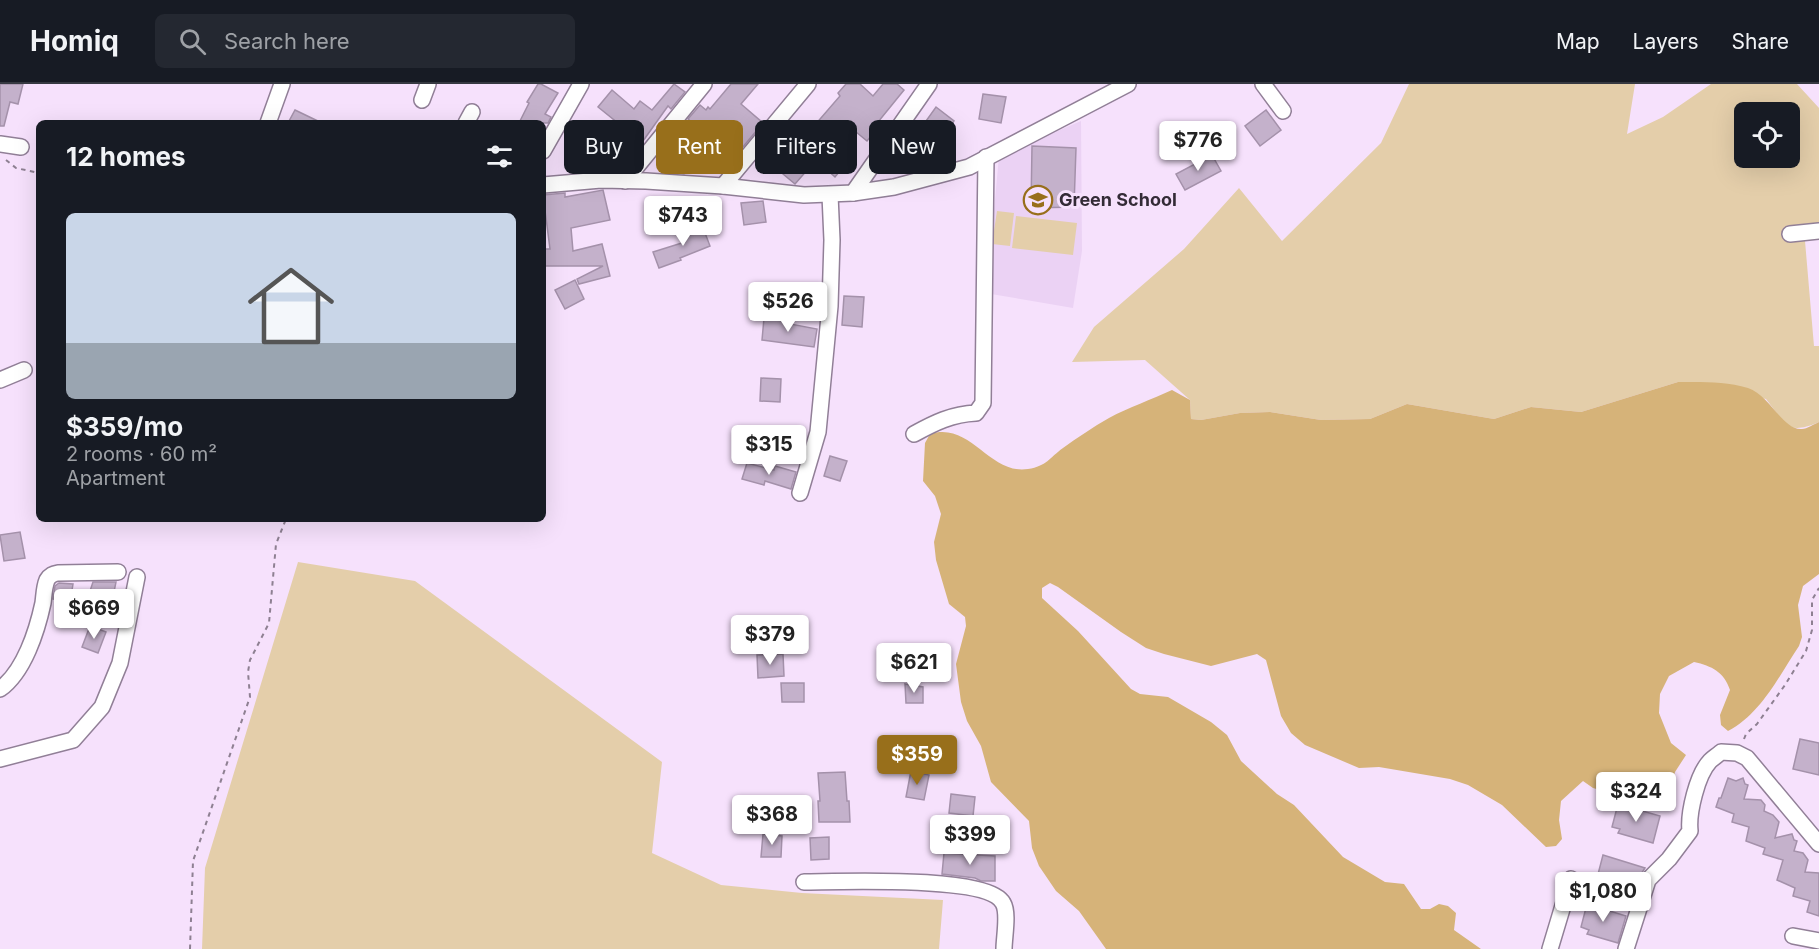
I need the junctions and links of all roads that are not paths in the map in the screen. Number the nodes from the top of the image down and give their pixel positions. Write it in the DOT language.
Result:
graph roads {
  1 [pos="282,84"];
  2 [pos="428,84"];
  3 [pos="581,84"];
  4 [pos="704,84"];
  5 [pos="808,84"];
  6 [pos="929,84"];
  7 [pos="1128,84"];
  8 [pos="1263,84"];
  9 [pos="422,100"];
  10 [pos="1283,111"];
  11 [pos="269,120"];
  12 [pos="546,146"];
  13 [pos="21,147"];
  14 [pos="1,150"];
  15 [pos="987,157"];
  16 [pos="625,181"];
  17 [pos="546,185"];
  18 [pos="723,186"];
  19 [pos="853,193"];
  20 [pos="830,195"];
  21 [pos="1819,231"];
  22 [pos="1790,234"];
  23 [pos="24,370"];
  24 [pos="0,380"];
  25 [pos="914,434"];
  26 [pos="800,493"];
  27 [pos="118,572"];
  28 [pos="137,577"];
  29 [pos="0,689"];
  30 [pos="0,759"];
  31 [pos="1819,844"];
  32 [pos="1571,879"];
  33 [pos="804,882"];
  34 [pos="1793,936"];
  35 [pos="1819,941"];
  36 [pos="1004,949"];
  37 [pos="1550,949"];
  38 [pos="1626,949"];
  1 -- 11 [label="street"];
  2 -- 9 [label="street"];
  3 -- 12 [label="street"];
  4 -- 16 [label="street"];
  5 -- 18 [label="street"];
  6 -- 19 [label="street"];
  7 -- 15 [label="street"];
  8 -- 10 [label="street"];
  13 -- 14 [label="street"];
  15 -- 19 [label="street"];
  15 -- 25 [label="street"];
  16 -- 17 [label="street"];
  16 -- 18 [label="street"];
  18 -- 20 [label="street"];
  19 -- 20 [label="street"];
  20 -- 26 [label="street"];
  21 -- 22 [label="street"];
  23 -- 24 [label="street"];
  27 -- 29 [label="street"];
  28 -- 30 [label="street"];
  31 -- 38 [label="street"];
  32 -- 37 [label="street"];
  33 -- 36 [label="street"];
  34 -- 35 [label="street"];
}
